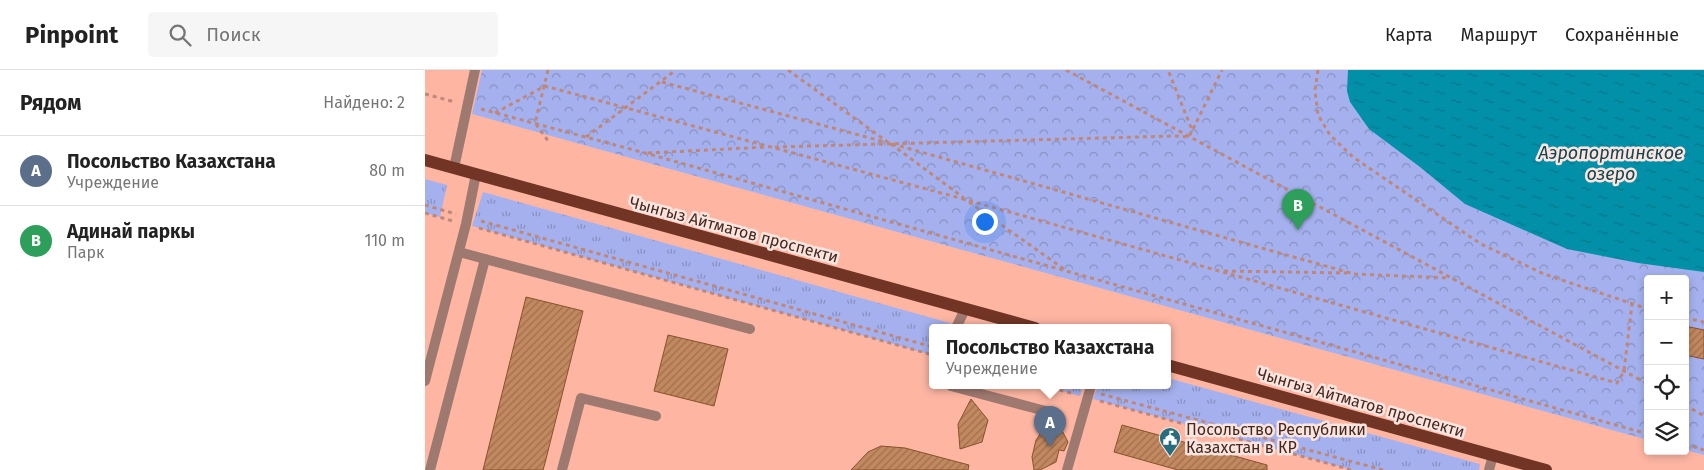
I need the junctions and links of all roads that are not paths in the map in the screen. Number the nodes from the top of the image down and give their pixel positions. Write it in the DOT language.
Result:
graph roads {
  1 [pos="475,70"];
  2 [pos="425,160"];
  3 [pos="454,168"];
  4 [pos="476,174"];
  5 [pos="459,252"];
  6 [pos="485,259"];
  7 [pos="965,309"];
  8 [pos="958,324"];
  9 [pos="1020,324"];
  10 [pos="750,329"];
  11 [pos="1171,366"];
  12 [pos="425,380"];
  13 [pos="962,389"];
  14 [pos="1089,391"];
  15 [pos="1053,413"];
  16 [pos="656,416"];
  17 [pos="1493,456"];
  18 [pos="430,470"];
  19 [pos="562,470"];
  20 [pos="1067,470"];
  21 [pos="1489,470"];
  22 [pos="1546,470"];
  1 -- 3 [label="street"];
  2 -- 3 [label="main road, Чынгыз Айтматов проспекти"];
  3 -- 4 [label="main road, Чынгыз Айтматов проспекти"];
  4 -- 5 [label="street"];
  4 -- 7 [label="main road, Чынгыз Айтматов проспекти"];
  5 -- 6 [label="street"];
  5 -- 12 [label="street"];
  6 -- 10 [label="street"];
  6 -- 18 [label="street"];
  7 -- 8 [label="street"];
  7 -- 9 [label="main road, Чынгыз Айтматов проспекти"];
  11 -- 17 [label="main road, Чынгыз Айтматов проспекти"];
  13 -- 15 [label="street"];
  14 -- 20 [label="street"];
  16 -- 19 [label="street"];
  17 -- 21 [label="street"];
  17 -- 22 [label="main road, Чынгыз Айтматов проспекти"];
}
